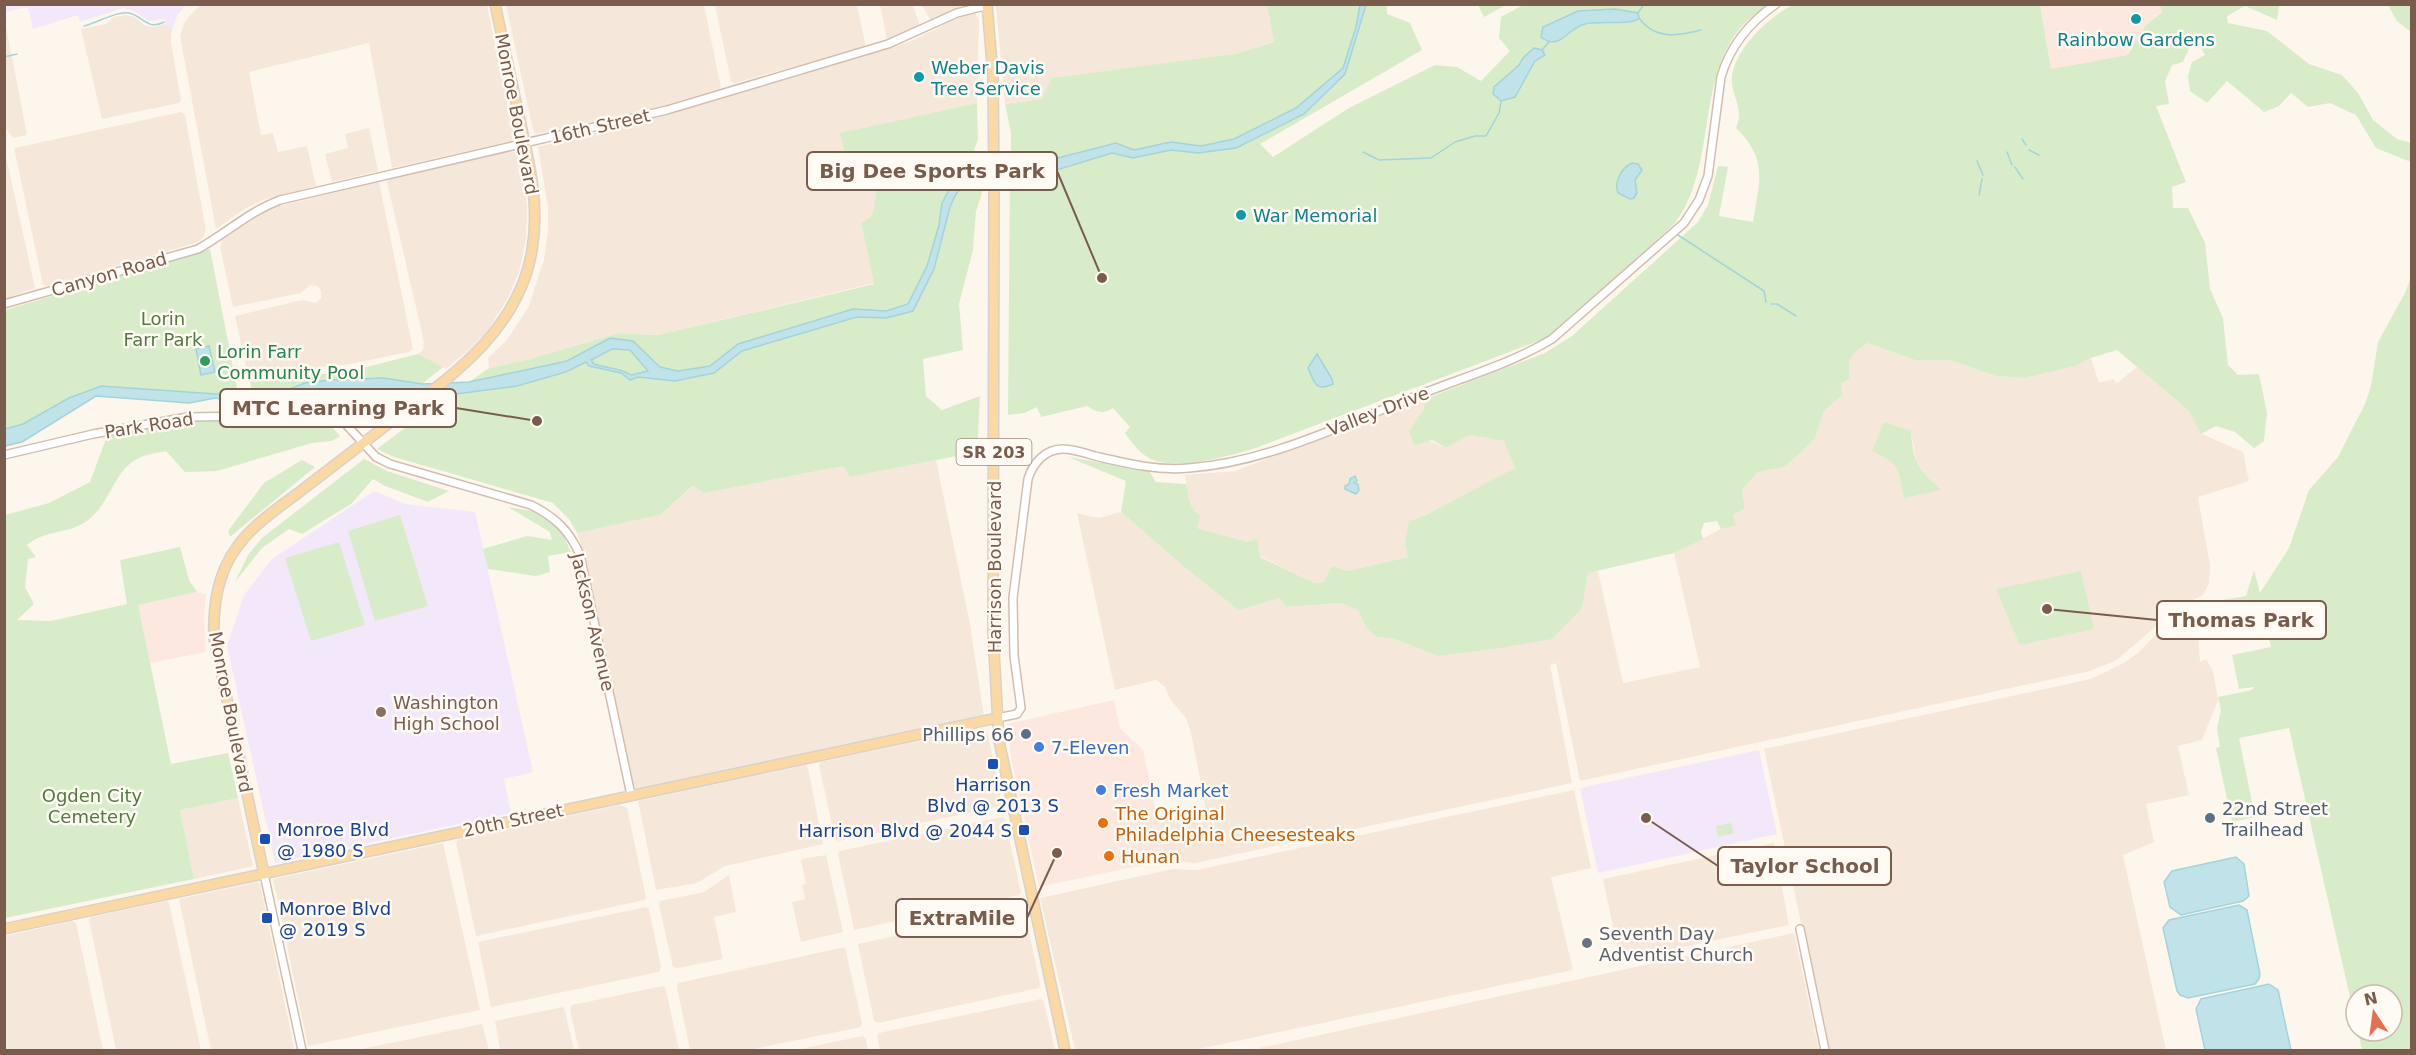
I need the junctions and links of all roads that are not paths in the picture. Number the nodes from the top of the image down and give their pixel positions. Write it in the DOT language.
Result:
graph roads {
  1 [pos="495,4"];
  2 [pos="1776,4"];
  3 [pos="988,5"];
  4 [pos="525,143"];
  5 [pos="213,241"];
  6 [pos="4,304"];
  7 [pos="364,443"];
  8 [pos="4,455"];
  9 [pos="1020,711"];
  10 [pos="997,718"];
  11 [pos="631,795"];
  12 [pos="264,873"];
  13 [pos="4,929"];
  14 [pos="1800,929"];
  15 [pos="302,1050"];
  16 [pos="1065,1050"];
  17 [pos="1825,1050"];
  1 -- 4 [label="main road, Monroe Boulevard"];
  2 -- 9 [label="street, Valley Drive"];
  3 -- 4 [label="street, 16th Street"];
  3 -- 10 [label="main road, Harrison Boulevard / SR 203"];
  4 -- 5 [label="street, 16th Street"];
  4 -- 7 [label="main road, Monroe Boulevard"];
  5 -- 6 [label="street, Canyon Road"];
  7 -- 8 [label="street, Park Road"];
  7 -- 11 [label="street, Jackson Avenue"];
  7 -- 12 [label="main road, Monroe Boulevard"];
  9 -- 10 [label="street, 20th Street"];
  10 -- 11 [label="main road, 20th Street"];
  10 -- 16 [label="main road, Harrison Boulevard / SR 203"];
  11 -- 12 [label="main road, 20th Street"];
  12 -- 13 [label="main road, 20th Street"];
  12 -- 15 [label="street, Monroe Boulevard"];
  14 -- 17 [label="street"];
}
